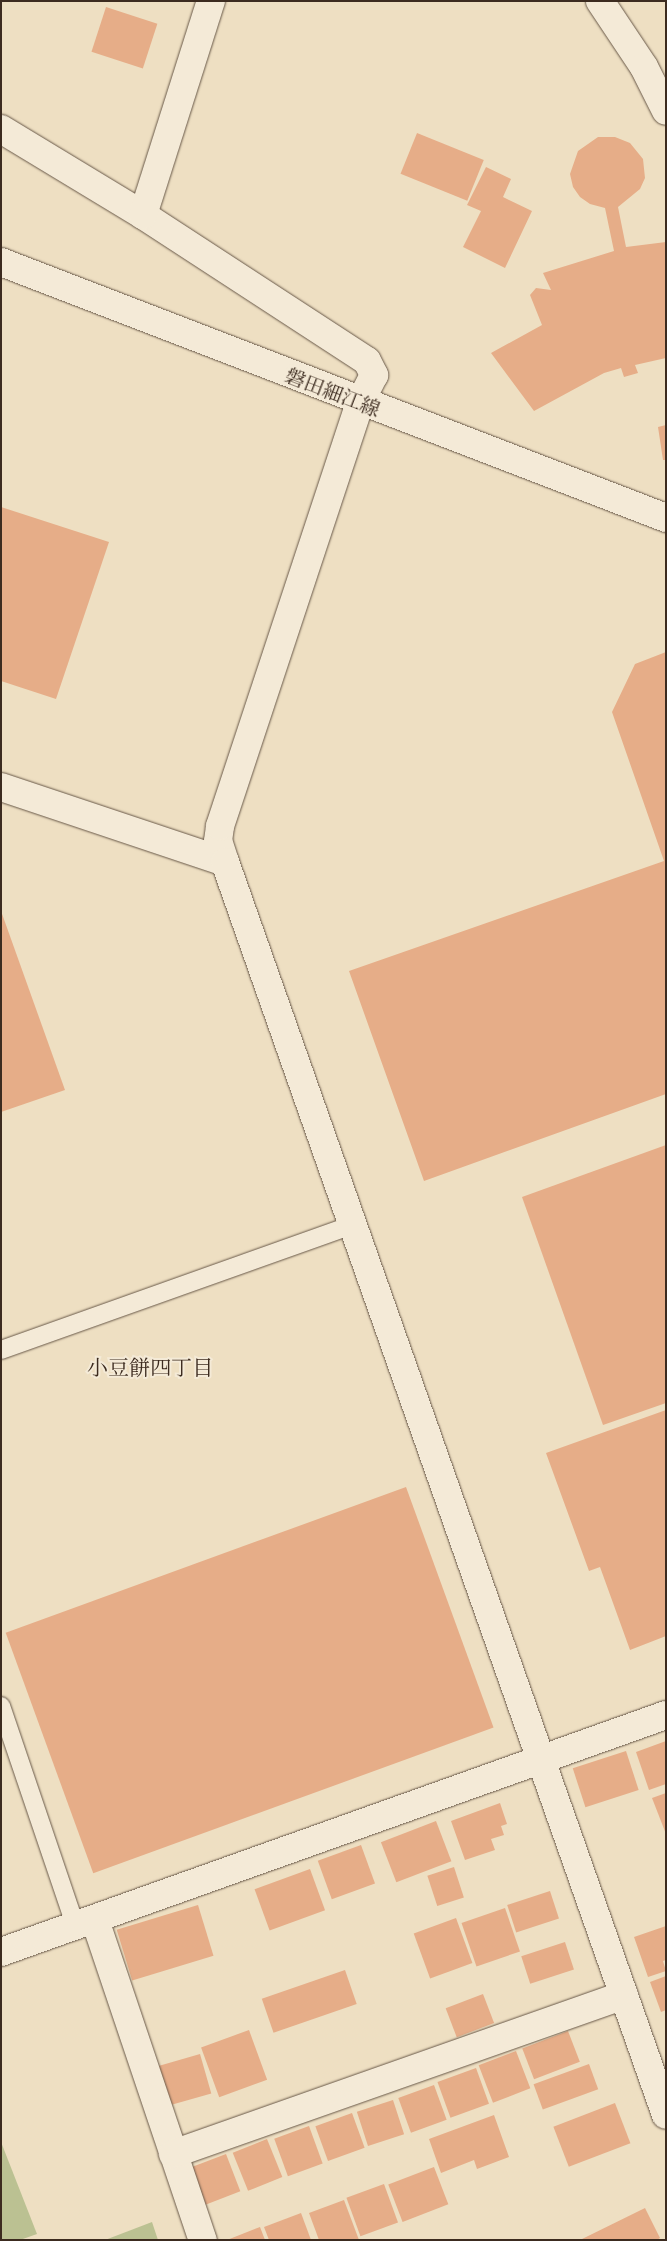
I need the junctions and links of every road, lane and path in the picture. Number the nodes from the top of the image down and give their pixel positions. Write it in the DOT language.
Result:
graph roads {
  1 [pos="211,1"];
  2 [pos="600,1"];
  3 [pos="666,111"];
  4 [pos="1,129"];
  5 [pos="143,215"];
  6 [pos="1,262"];
  7 [pos="360,403"];
  8 [pos="666,518"];
  9 [pos="2,788"];
  10 [pos="225,862"];
  11 [pos="354,1224"];
  12 [pos="1,1350"];
  13 [pos="1,1706"];
  14 [pos="666,1715"];
  15 [pos="541,1758"];
  16 [pos="86,1924"];
  17 [pos="1,1952"];
  18 [pos="624,1995"];
  19 [pos="666,2115"];
  20 [pos="173,2154"];
  21 [pos="203,2240"];
  1 -- 5 [label="street"];
  2 -- 3 [label="street"];
  4 -- 5 [label="street"];
  5 -- 7 [label="street"];
  6 -- 7 [label="street, 磐田細江線"];
  7 -- 8 [label="street, 磐田細江線"];
  7 -- 10 [label="street"];
  9 -- 10 [label="street"];
  10 -- 11 [label="street"];
  11 -- 12 [label="lane"];
  11 -- 15 [label="street"];
  13 -- 16 [label="lane"];
  14 -- 15 [label="street"];
  15 -- 16 [label="street"];
  15 -- 18 [label="street"];
  16 -- 17 [label="street"];
  16 -- 20 [label="street"];
  18 -- 19 [label="street"];
  18 -- 20 [label="street"];
  20 -- 21 [label="street"];
}
